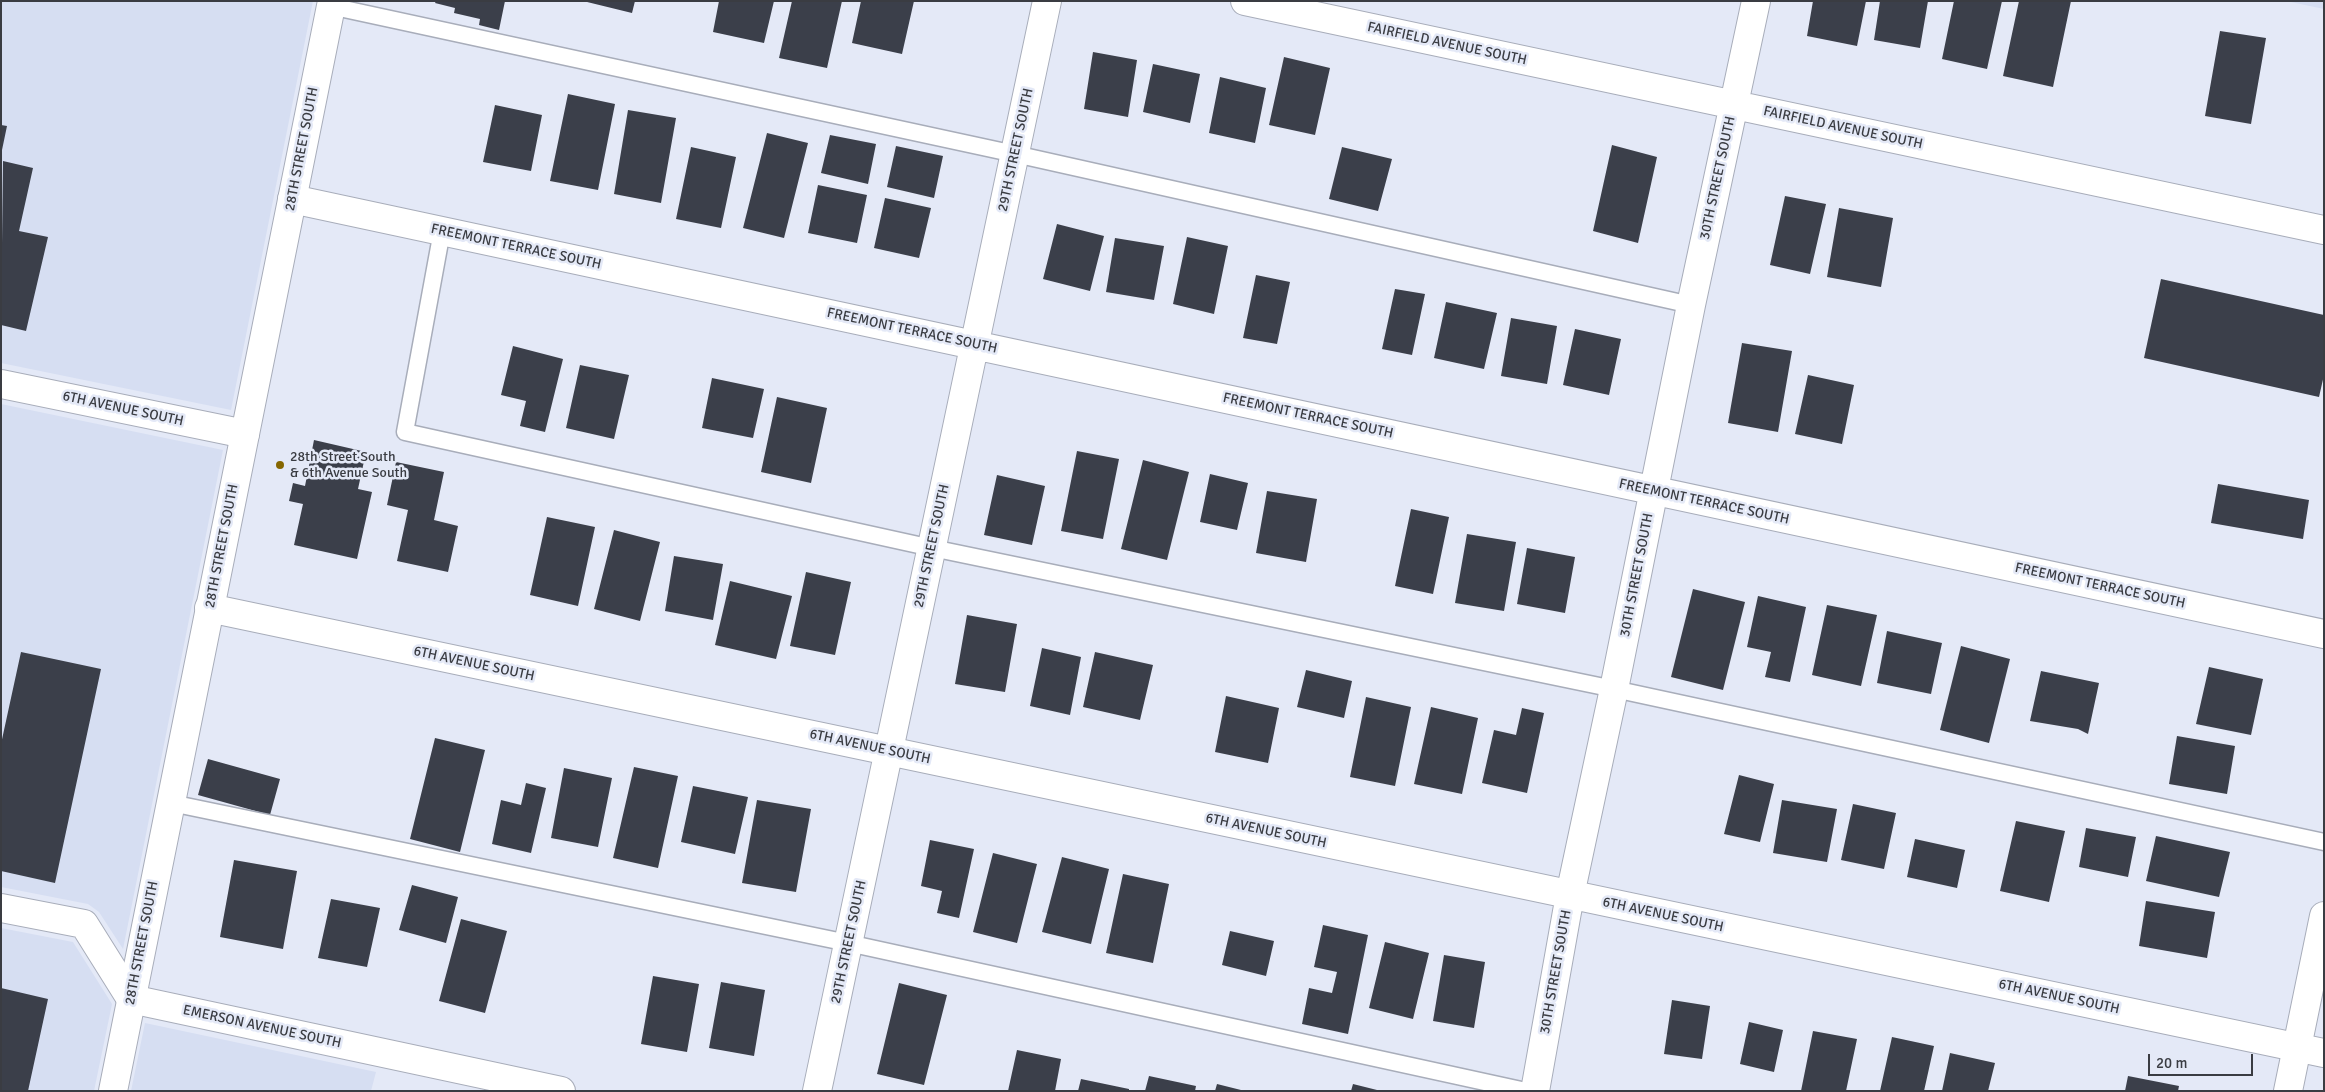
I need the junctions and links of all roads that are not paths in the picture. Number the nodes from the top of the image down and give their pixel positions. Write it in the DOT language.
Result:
graph roads {
  1 [pos="1047,1"];
  2 [pos="1245,1"];
  3 [pos="1756,1"];
  4 [pos="331,4"];
  5 [pos="1734,105"];
  6 [pos="1015,154"];
  7 [pos="292,198"];
  8 [pos="2324,230"];
  9 [pos="442,231"];
  10 [pos="1691,305"];
  11 [pos="974,345"];
  12 [pos="1,384"];
  13 [pos="245,434"];
  14 [pos="1654,491"];
  15 [pos="932,548"];
  16 [pos="209,608"];
  17 [pos="2324,634"];
  18 [pos="1614,689"];
  19 [pos="889,751"];
  20 [pos="171,803"];
  21 [pos="2324,842"];
  22 [pos="1570,895"];
  23 [pos="1,908"];
  24 [pos="2324,916"];
  25 [pos="848,943"];
  26 [pos="131,999"];
  27 [pos="2297,1047"];
  28 [pos="2324,1052"];
  29 [pos="113,1091"];
  30 [pos="562,1091"];
  31 [pos="817,1091"];
  32 [pos="1526,1091"];
  33 [pos="1535,1091"];
  34 [pos="2288,1091"];
  1 -- 6 [label="street, 29TH STREET SOUTH"];
  2 -- 5 [label="street, FAIRFIELD AVENUE SOUTH"];
  3 -- 5 [label="street, 30TH STREET SOUTH"];
  4 -- 6 [label="lane"];
  4 -- 7 [label="street, 28TH STREET SOUTH"];
  5 -- 8 [label="street, FAIRFIELD AVENUE SOUTH"];
  5 -- 10 [label="street, 30TH STREET SOUTH"];
  6 -- 10 [label="lane"];
  6 -- 11 [label="street, 29TH STREET SOUTH"];
  7 -- 9 [label="street, FREEMONT TERRACE SOUTH"];
  7 -- 13 [label="street, 28TH STREET SOUTH"];
  9 -- 11 [label="street, FREEMONT TERRACE SOUTH"];
  9 -- 15 [label="lane"];
  10 -- 14 [label="street, 30TH STREET SOUTH"];
  11 -- 14 [label="street, FREEMONT TERRACE SOUTH"];
  11 -- 15 [label="street, 29TH STREET SOUTH"];
  12 -- 13 [label="street, 6TH AVENUE SOUTH"];
  13 -- 16 [label="street, 28TH STREET SOUTH"];
  14 -- 17 [label="street, FREEMONT TERRACE SOUTH"];
  14 -- 18 [label="street, 30TH STREET SOUTH"];
  15 -- 18 [label="lane"];
  15 -- 19 [label="street, 29TH STREET SOUTH"];
  16 -- 19 [label="street, 6TH AVENUE SOUTH"];
  16 -- 20 [label="street, 28TH STREET SOUTH"];
  18 -- 21 [label="lane"];
  18 -- 22 [label="street, 30TH STREET SOUTH"];
  19 -- 22 [label="street, 6TH AVENUE SOUTH"];
  19 -- 25 [label="street, 29TH STREET SOUTH"];
  20 -- 25 [label="lane"];
  20 -- 26 [label="street, 28TH STREET SOUTH"];
  22 -- 27 [label="street, 6TH AVENUE SOUTH"];
  22 -- 33 [label="street, 30TH STREET SOUTH"];
  23 -- 26 [label="street"];
  24 -- 27 [label="street"];
  25 -- 31 [label="street, 29TH STREET SOUTH"];
  25 -- 32 [label="lane"];
  26 -- 29 [label="street, 28TH STREET SOUTH"];
  26 -- 30 [label="street, EMERSON AVENUE SOUTH"];
  27 -- 28 [label="street, 6TH AVENUE SOUTH"];
  27 -- 34 [label="street"];
}
